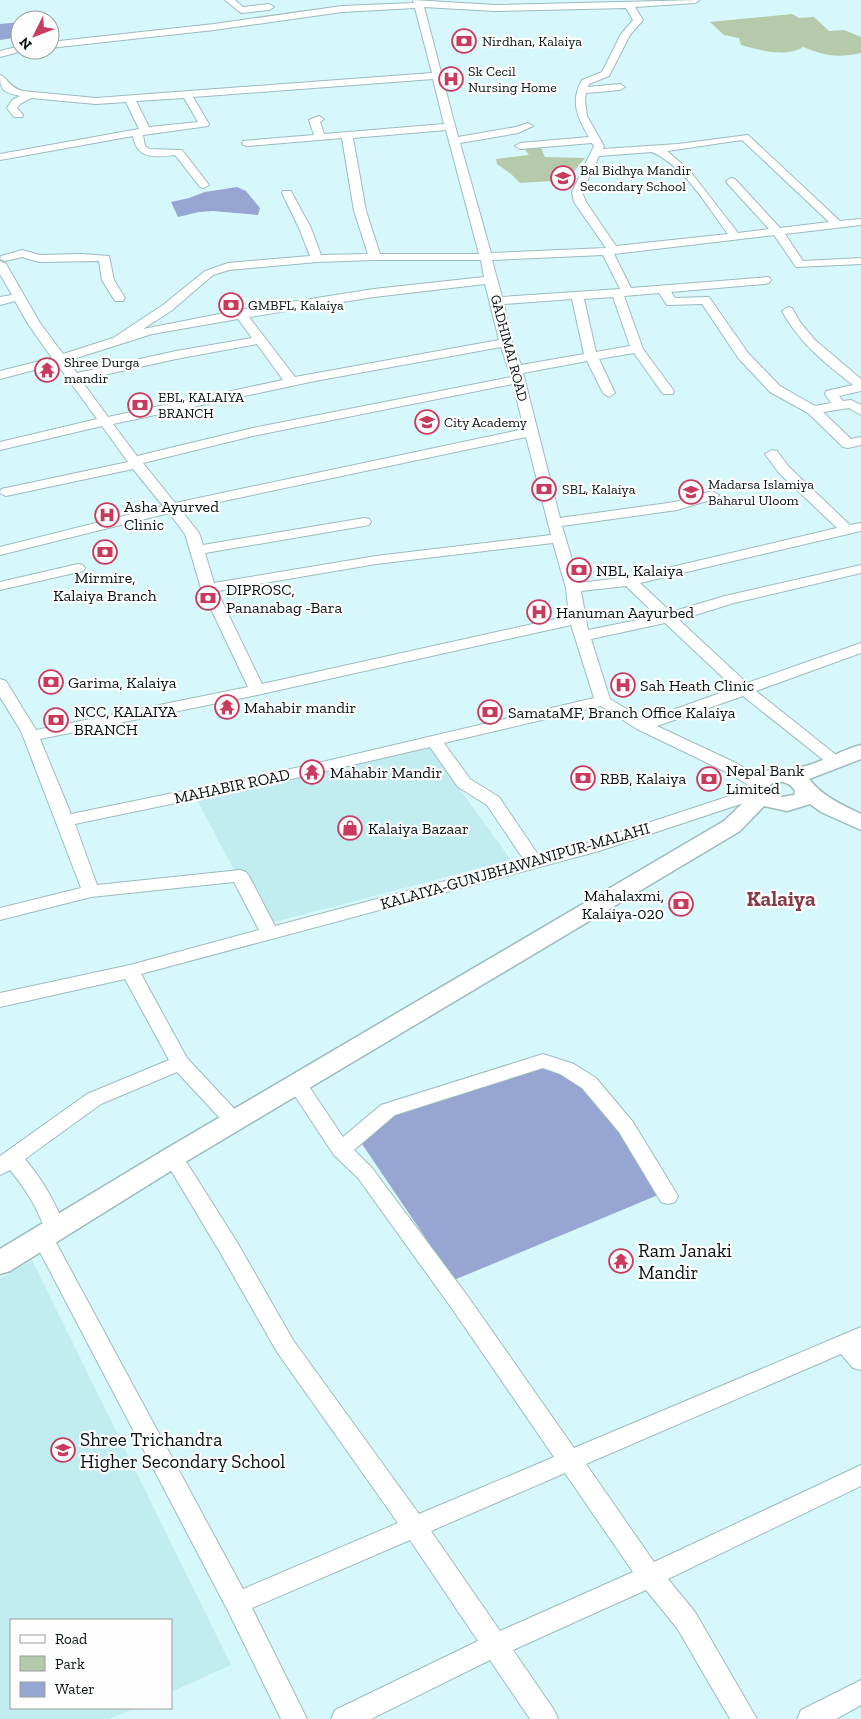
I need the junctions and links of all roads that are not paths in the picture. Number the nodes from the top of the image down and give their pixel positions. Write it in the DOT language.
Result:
graph roads {
  1 [pos="230,0"];
  2 [pos="695,0"];
  3 [pos="419,2"];
  4 [pos="453,2"];
  5 [pos="629,5"];
  6 [pos="292,15"];
  7 [pos="60,44"];
  8 [pos="437,76"];
  9 [pos="0,78"];
  10 [pos="620,88"];
  11 [pos="581,90"];
  12 [pos="30,94"];
  13 [pos="187,95"];
  14 [pos="130,99"];
  15 [pos="2,101"];
  16 [pos="16,102"];
  17 [pos="18,115"];
  18 [pos="319,119"];
  19 [pos="528,126"];
  20 [pos="141,132"];
  21 [pos="452,134"];
  22 [pos="346,135"];
  23 [pos="320,137"];
  24 [pos="596,138"];
  25 [pos="247,143"];
  26 [pos="520,146"];
  27 [pos="654,149"];
  28 [pos="598,153"];
  29 [pos="0,157"];
  30 [pos="731,181"];
  31 [pos="204,185"];
  32 [pos="287,194"];
  33 [pos="861,222"];
  34 [pos="837,224"];
  35 [pos="777,231"];
  36 [pos="734,236"];
  37 [pos="610,251"];
  38 [pos="1,257"];
  39 [pos="376,257"];
  40 [pos="486,257"];
  41 [pos="317,259"];
  42 [pos="861,260"];
  43 [pos="490,280"];
  44 [pos="765,280"];
  45 [pos="663,289"];
  46 [pos="622,292"];
  47 [pos="577,295"];
  48 [pos="18,297"];
  49 [pos="119,298"];
  50 [pos="0,301"];
  51 [pos="497,301"];
  52 [pos="788,311"];
  53 [pos="240,314"];
  54 [pos="120,339"];
  55 [pos="261,340"];
  56 [pos="506,343"];
  57 [pos="637,349"];
  58 [pos="591,357"];
  59 [pos="61,359"];
  60 [pos="517,374"];
  61 [pos="0,375"];
  62 [pos="73,378"];
  63 [pos="291,381"];
  64 [pos="861,386"];
  65 [pos="668,391"];
  66 [pos="609,393"];
  67 [pos="840,406"];
  68 [pos="813,410"];
  69 [pos="861,411"];
  70 [pos="104,421"];
  71 [pos="530,432"];
  72 [pos="861,441"];
  73 [pos="0,446"];
  74 [pos="772,454"];
  75 [pos="135,463"];
  76 [pos="6,492"];
  77 [pos="712,494"];
  78 [pos="172,508"];
  79 [pos="364,522"];
  80 [pos="555,523"];
  81 [pos="854,528"];
  82 [pos="560,538"];
  83 [pos="196,550"];
  84 [pos="0,551"];
  85 [pos="78,568"];
  86 [pos="861,569"];
  87 [pos="629,581"];
  88 [pos="0,586"];
  89 [pos="208,588"];
  90 [pos="573,588"];
  91 [pos="577,618"];
  92 [pos="668,618"];
  93 [pos="582,636"];
  94 [pos="861,648"];
  95 [pos="0,684"];
  96 [pos="744,688"];
  97 [pos="257,690"];
  98 [pos="5,701"];
  99 [pos="603,701"];
  100 [pos="643,726"];
  101 [pos="31,736"];
  102 [pos="434,741"];
  103 [pos="861,751"];
  104 [pos="837,762"];
  105 [pos="779,790"];
  106 [pos="65,821"];
  107 [pos="861,823"];
  108 [pos="535,863"];
  109 [pos="91,891"];
  110 [pos="0,914"];
  111 [pos="270,934"];
  112 [pos="130,971"];
  113 [pos="0,1000"];
  114 [pos="180,1063"];
  115 [pos="297,1084"];
  116 [pos="235,1122"];
  117 [pos="341,1150"];
  118 [pos="173,1157"];
  119 [pos="6,1163"];
  120 [pos="668,1196"];
  121 [pos="49,1233"];
  122 [pos="0,1263"];
  123 [pos="853,1339"];
  124 [pos="861,1361"];
  125 [pos="570,1462"];
  126 [pos="861,1475"];
  127 [pos="415,1528"];
  128 [pos="650,1576"];
  129 [pos="237,1604"];
  130 [pos="496,1645"];
  131 [pos="861,1692"];
  132 [pos="294,1719"];
  133 [pos="344,1719"];
  134 [pos="545,1719"];
  135 [pos="744,1719"];
  136 [pos="810,1719"];
  1 -- 6 [label="street"];
  2 -- 5 [label="street"];
  3 -- 4 [label="street"];
  3 -- 6 [label="street"];
  3 -- 8 [label="street, GADHIMAI ROAD"];
  4 -- 5 [label="street"];
  5 -- 11 [label="street"];
  6 -- 7 [label="street"];
  8 -- 13 [label="street"];
  8 -- 21 [label="street, GADHIMAI ROAD"];
  9 -- 12 [label="street"];
  10 -- 11 [label="street"];
  11 -- 24 [label="street"];
  12 -- 14 [label="street"];
  12 -- 16 [label="street"];
  13 -- 14 [label="street"];
  13 -- 20 [label="street"];
  14 -- 20 [label="street"];
  15 -- 16 [label="street"];
  16 -- 17 [label="street"];
  18 -- 23 [label="street"];
  19 -- 21 [label="street"];
  20 -- 29 [label="street"];
  20 -- 31 [label="street"];
  21 -- 22 [label="street"];
  21 -- 40 [label="street, GADHIMAI ROAD"];
  22 -- 23 [label="street"];
  22 -- 39 [label="street"];
  23 -- 25 [label="street"];
  24 -- 26 [label="street"];
  24 -- 28 [label="street"];
  27 -- 28 [label="street"];
  27 -- 34 [label="street"];
  27 -- 36 [label="street"];
  28 -- 37 [label="street"];
  30 -- 35 [label="street"];
  32 -- 41 [label="street"];
  33 -- 34 [label="street"];
  34 -- 35 [label="street"];
  35 -- 36 [label="street"];
  35 -- 42 [label="street"];
  36 -- 37 [label="street"];
  37 -- 40 [label="street"];
  37 -- 46 [label="street"];
  38 -- 48 [label="street"];
  38 -- 49 [label="street"];
  39 -- 40 [label="street"];
  39 -- 41 [label="street"];
  40 -- 43 [label="street, GADHIMAI ROAD"];
  41 -- 54 [label="street"];
  43 -- 51 [label="street, GADHIMAI ROAD"];
  43 -- 53 [label="street"];
  44 -- 45 [label="street"];
  45 -- 46 [label="street"];
  45 -- 68 [label="street"];
  46 -- 47 [label="street"];
  46 -- 57 [label="street"];
  47 -- 51 [label="street"];
  47 -- 58 [label="street"];
  48 -- 50 [label="street"];
  48 -- 59 [label="street"];
  51 -- 56 [label="street, GADHIMAI ROAD"];
  52 -- 64 [label="street"];
  53 -- 54 [label="street"];
  53 -- 55 [label="street"];
  54 -- 59 [label="street"];
  55 -- 62 [label="street"];
  55 -- 63 [label="street"];
  56 -- 60 [label="street, GADHIMAI ROAD"];
  56 -- 63 [label="street"];
  57 -- 58 [label="street"];
  57 -- 65 [label="street"];
  58 -- 60 [label="street"];
  58 -- 66 [label="street"];
  59 -- 61 [label="street"];
  59 -- 62 [label="street"];
  60 -- 71 [label="street, GADHIMAI ROAD"];
  60 -- 75 [label="street"];
  62 -- 70 [label="street"];
  63 -- 70 [label="street"];
  64 -- 67 [label="street"];
  67 -- 68 [label="street"];
  67 -- 69 [label="street"];
  68 -- 72 [label="street"];
  70 -- 73 [label="street"];
  70 -- 75 [label="street"];
  71 -- 78 [label="street"];
  71 -- 80 [label="street, GADHIMAI ROAD"];
  74 -- 81 [label="street"];
  75 -- 76 [label="street"];
  75 -- 78 [label="street"];
  77 -- 80 [label="street"];
  78 -- 83 [label="street"];
  78 -- 84 [label="street"];
  79 -- 83 [label="street"];
  80 -- 82 [label="street, GADHIMAI ROAD"];
  81 -- 87 [label="street"];
  82 -- 89 [label="street"];
  82 -- 90 [label="street, GADHIMAI ROAD"];
  83 -- 89 [label="street"];
  85 -- 88 [label="street"];
  86 -- 92 [label="street"];
  87 -- 90 [label="street"];
  87 -- 92 [label="street"];
  89 -- 97 [label="street"];
  90 -- 91 [label="street, GADHIMAI ROAD"];
  91 -- 93 [label="street, GADHIMAI ROAD"];
  91 -- 97 [label="street"];
  92 -- 93 [label="street"];
  92 -- 96 [label="street"];
  93 -- 99 [label="street, GADHIMAI ROAD"];
  94 -- 96 [label="street"];
  95 -- 98 [label="street"];
  96 -- 100 [label="street"];
  96 -- 104 [label="street"];
  97 -- 101 [label="street"];
  98 -- 101 [label="street"];
  99 -- 100 [label="street"];
  99 -- 102 [label="street, MAHABIR ROAD"];
  100 -- 105 [label="street"];
  101 -- 106 [label="street"];
  102 -- 106 [label="street, MAHABIR ROAD"];
  102 -- 108 [label="street"];
  103 -- 104 [label="main road"];
  104 -- 105 [label="main road"];
  105 -- 107 [label="main road"];
  105 -- 108 [label="street, KALAIYA-GUNJBHAWANIPUR-MALAHI"];
  105 -- 115 [label="main road"];
  106 -- 109 [label="street"];
  108 -- 111 [label="street, KALAIYA-GUNJBHAWANIPUR-MALAHI"];
  109 -- 110 [label="street"];
  109 -- 111 [label="street"];
  111 -- 112 [label="street, KALAIYA-GUNJBHAWANIPUR-MALAHI"];
  112 -- 113 [label="street, KALAIYA-GUNJBHAWANIPUR-MALAHI"];
  112 -- 114 [label="street"];
  114 -- 116 [label="street"];
  114 -- 119 [label="street"];
  115 -- 116 [label="main road"];
  115 -- 117 [label="street"];
  116 -- 118 [label="main road"];
  117 -- 120 [label="street"];
  117 -- 125 [label="street"];
  118 -- 121 [label="main road"];
  118 -- 127 [label="street"];
  119 -- 121 [label="street"];
  121 -- 122 [label="main road"];
  121 -- 129 [label="street"];
  123 -- 124 [label="street"];
  123 -- 125 [label="street"];
  125 -- 127 [label="street"];
  125 -- 128 [label="street"];
  126 -- 128 [label="street"];
  127 -- 129 [label="street"];
  127 -- 130 [label="street"];
  128 -- 130 [label="street"];
  128 -- 135 [label="street"];
  129 -- 132 [label="street"];
  130 -- 133 [label="street"];
  130 -- 134 [label="street"];
  131 -- 136 [label="street"];
}
